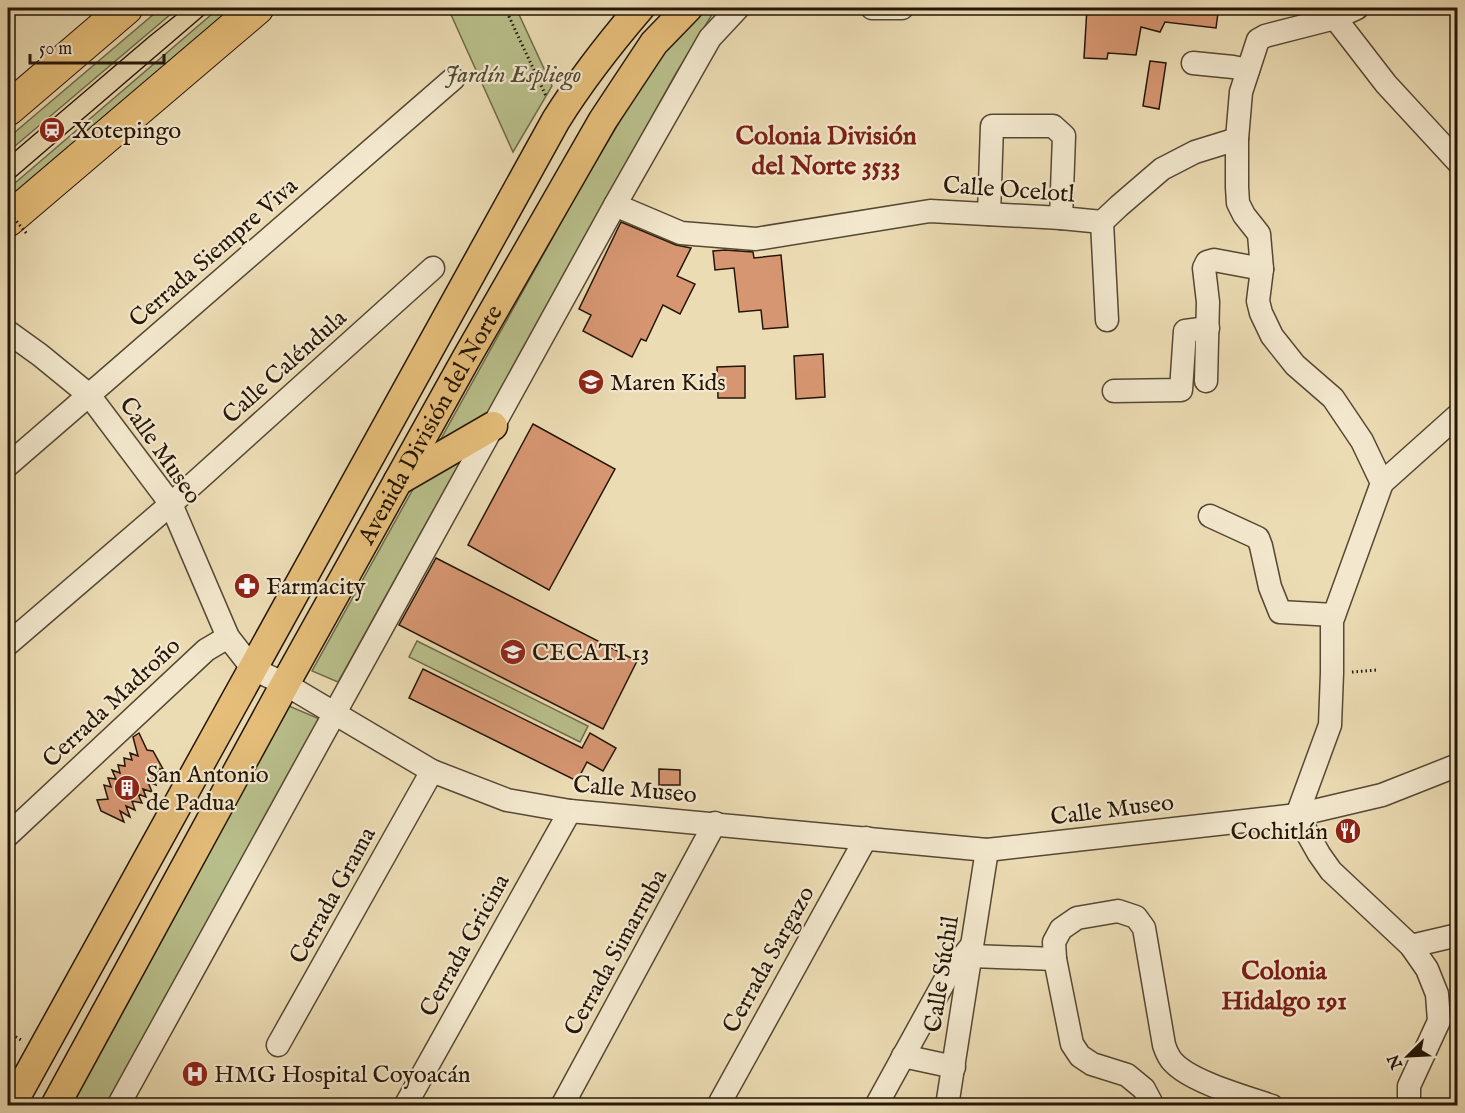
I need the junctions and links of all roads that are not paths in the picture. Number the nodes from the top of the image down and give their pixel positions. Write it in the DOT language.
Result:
graph roads {
  1 [pos="126,8"];
  2 [pos="257,8"];
  3 [pos="640,8"];
  4 [pos="688,8"];
  5 [pos="738,8"];
  6 [pos="872,8"];
  7 [pos="902,8"];
  8 [pos="1357,8"];
  9 [pos="1333,13"];
  10 [pos="1193,63"];
  11 [pos="1248,70"];
  12 [pos="453,79"];
  13 [pos="8,110"];
  14 [pos="1237,139"];
  15 [pos="1457,163"];
  16 [pos="615,205"];
  17 [pos="989,214"];
  18 [pos="1061,218"];
  19 [pos="1102,222"];
  20 [pos="17,227"];
  21 [pos="433,268"];
  22 [pos="1262,269"];
  23 [pos="1107,320"];
  24 [pos="1208,328"];
  25 [pos="10,339"];
  26 [pos="1206,381"];
  27 [pos="1114,391"];
  28 [pos="89,395"];
  29 [pos="1458,415"];
  30 [pos="493,426"];
  31 [pos="8,465"];
  32 [pos="398,481"];
  33 [pos="1382,483"];
  34 [pos="171,504"];
  35 [pos="1210,516"];
  36 [pos="1334,615"];
  37 [pos="228,637"];
  38 [pos="8,644"];
  39 [pos="253,669"];
  40 [pos="285,684"];
  41 [pos="334,714"];
  42 [pos="1458,765"];
  43 [pos="432,771"];
  44 [pos="570,811"];
  45 [pos="1298,815"];
  46 [pos="715,824"];
  47 [pos="8,835"];
  48 [pos="866,838"];
  49 [pos="987,850"];
  50 [pos="1458,935"];
  51 [pos="1411,946"];
  52 [pos="972,950"];
  53 [pos="1055,959"];
  54 [pos="278,1045"];
  55 [pos="903,1056"];
  56 [pos="954,1067"];
  57 [pos="10,1106"];
  58 [pos="55,1106"];
  59 [pos="118,1106"];
  60 [pos="405,1106"];
  61 [pos="562,1106"];
  62 [pos="718,1106"];
  63 [pos="876,1106"];
  64 [pos="947,1106"];
  65 [pos="1153,1106"];
  66 [pos="1272,1106"];
  67 [pos="1409,1106"];
  1 -- 13 [label="highway"];
  2 -- 20 [label="highway"];
  3 -- 39 [label="main road, Avenida División del Norte"];
  4 -- 32 [label="main road, Avenida División del Norte"];
  5 -- 16 [label="street"];
  6 -- 7 [label="street"];
  8 -- 9 [label="street"];
  9 -- 11 [label="street"];
  9 -- 15 [label="street"];
  10 -- 11 [label="street"];
  11 -- 14 [label="street"];
  12 -- 28 [label="street, Cerrada Siempre Viva"];
  14 -- 19 [label="street, Calle Ocelotl"];
  14 -- 22 [label="street"];
  16 -- 17 [label="street, Calle Ocelotl"];
  16 -- 30 [label="street"];
  17 -- 18 [label="street, Calle Ocelotl"];
  17 -- 18 [label="street"];
  18 -- 19 [label="street, Calle Ocelotl"];
  19 -- 23 [label="street"];
  21 -- 34 [label="street, Calle Caléndula"];
  22 -- 24 [label="street"];
  22 -- 33 [label="street"];
  24 -- 26 [label="street"];
  24 -- 27 [label="street"];
  25 -- 28 [label="street, Calle Museo"];
  28 -- 31 [label="street, Cerrada Siempre Viva"];
  28 -- 34 [label="street, Calle Museo"];
  29 -- 33 [label="street"];
  30 -- 32 [label="main road"];
  30 -- 41 [label="street"];
  32 -- 40 [label="main road, Avenida División del Norte"];
  33 -- 36 [label="street"];
  34 -- 37 [label="street, Calle Museo"];
  34 -- 38 [label="street, Calle Caléndula"];
  35 -- 36 [label="street"];
  36 -- 45 [label="street"];
  37 -- 39 [label="street, Calle Museo"];
  37 -- 47 [label="street, Cerrada Madroño"];
  39 -- 40 [label="street, Calle Museo"];
  39 -- 57 [label="main road, Avenida División del Norte"];
  40 -- 41 [label="street, Calle Museo"];
  40 -- 58 [label="main road, Avenida División del Norte"];
  41 -- 43 [label="street, Calle Museo"];
  41 -- 59 [label="street"];
  42 -- 45 [label="street, Calle Museo"];
  43 -- 44 [label="street, Calle Museo"];
  43 -- 54 [label="street, Cerrada Grama"];
  44 -- 46 [label="street, Calle Museo"];
  44 -- 60 [label="street, Cerrada Gricina"];
  45 -- 49 [label="street, Calle Museo"];
  45 -- 51 [label="street"];
  46 -- 48 [label="street, Calle Museo"];
  46 -- 61 [label="street, Cerrada Simarruba"];
  48 -- 49 [label="street, Calle Museo"];
  48 -- 62 [label="street, Cerrada Sargazo"];
  49 -- 52 [label="street, Calle Súchil"];
  50 -- 51 [label="street"];
  51 -- 67 [label="street"];
  52 -- 53 [label="street"];
  52 -- 55 [label="street"];
  52 -- 56 [label="street, Calle Súchil"];
  53 -- 65 [label="street"];
  53 -- 66 [label="street"];
  55 -- 56 [label="street"];
  55 -- 63 [label="street"];
  56 -- 64 [label="street, Calle Súchil"];
}
